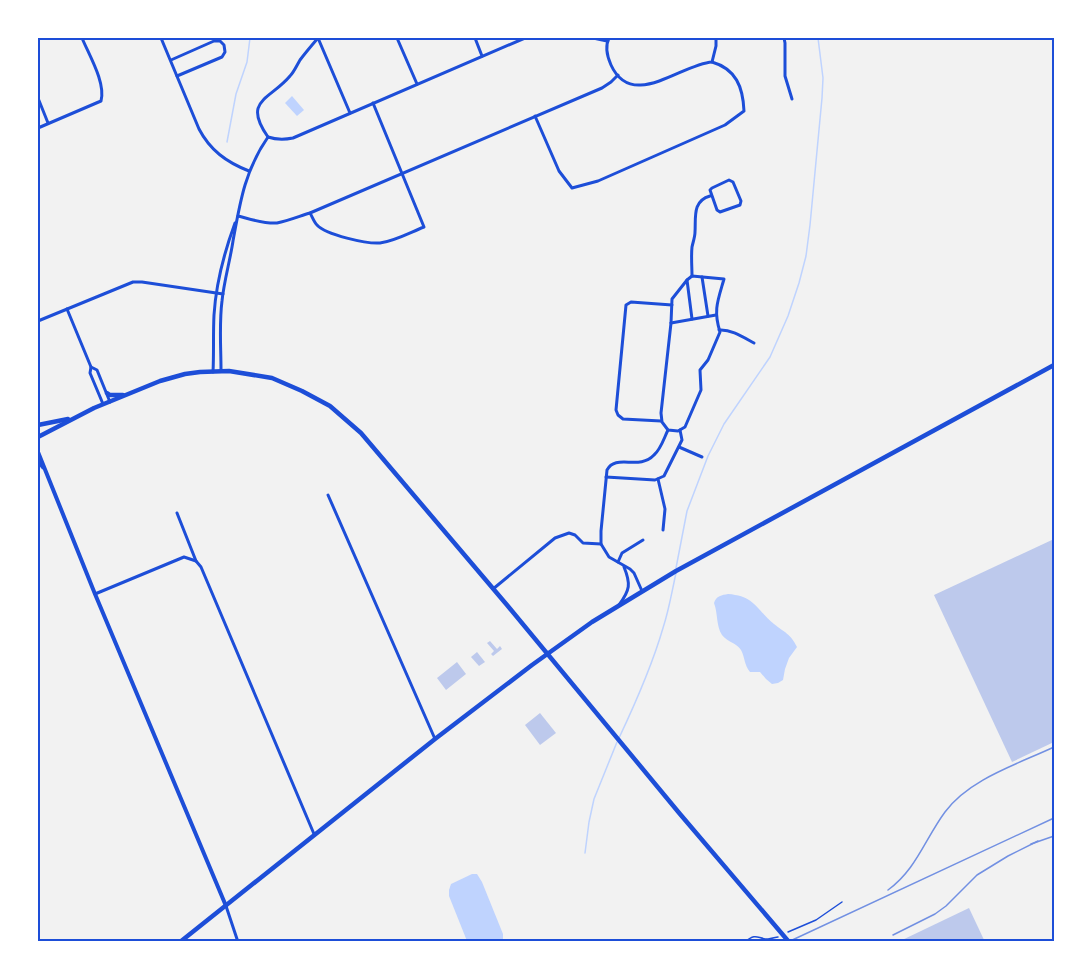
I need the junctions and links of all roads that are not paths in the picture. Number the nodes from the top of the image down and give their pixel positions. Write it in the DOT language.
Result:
graph roads {
  1 [pos="82,38"];
  2 [pos="161,38"];
  3 [pos="318,38"];
  4 [pos="398,38"];
  5 [pos="475,38"];
  6 [pos="525,38"];
  7 [pos="593,38"];
  8 [pos="716,38"];
  9 [pos="784,38"];
  10 [pos="608,39"];
  11 [pos="482,56"];
  12 [pos="170,60"];
  13 [pos="712,62"];
  14 [pos="618,75"];
  15 [pos="177,76"];
  16 [pos="417,84"];
  17 [pos="38,98"];
  18 [pos="792,99"];
  19 [pos="373,103"];
  20 [pos="350,112"];
  21 [pos="535,116"];
  22 [pos="48,123"];
  23 [pos="38,128"];
  24 [pos="268,137"];
  25 [pos="249,171"];
  26 [pos="402,173"];
  27 [pos="711,196"];
  28 [pos="310,213"];
  29 [pos="238,216"];
  30 [pos="692,276"];
  31 [pos="702,277"];
  32 [pos="687,280"];
  33 [pos="216,293"];
  34 [pos="223,294"];
  35 [pos="672,305"];
  36 [pos="67,309"];
  37 [pos="716,315"];
  38 [pos="708,316"];
  39 [pos="692,319"];
  40 [pos="38,321"];
  41 [pos="671,323"];
  42 [pos="719,330"];
  43 [pos="754,343"];
  44 [pos="1054,364"];
  45 [pos="91,367"];
  46 [pos="221,371"];
  47 [pos="213,372"];
  48 [pos="106,393"];
  49 [pos="129,394"];
  50 [pos="110,402"];
  51 [pos="103,405"];
  52 [pos="77,417"];
  53 [pos="661,421"];
  54 [pos="38,425"];
  55 [pos="668,430"];
  56 [pos="680,430"];
  57 [pos="38,437"];
  58 [pos="679,447"];
  59 [pos="38,452"];
  60 [pos="702,457"];
  61 [pos="38,460"];
  62 [pos="43,467"];
  63 [pos="606,477"];
  64 [pos="657,479"];
  65 [pos="328,495"];
  66 [pos="177,513"];
  67 [pos="663,530"];
  68 [pos="643,540"];
  69 [pos="601,544"];
  70 [pos="196,561"];
  71 [pos="618,562"];
  72 [pos="624,566"];
  73 [pos="493,589"];
  74 [pos="642,591"];
  75 [pos="95,594"];
  76 [pos="619,605"];
  77 [pos="547,654"];
  78 [pos="435,740"];
  79 [pos="315,836"];
  80 [pos="226,906"];
  81 [pos="180,942"];
  82 [pos="238,942"];
  83 [pos="789,942"];
  1 -- 22 [label="street"];
  2 -- 12 [label="street"];
  3 -- 20 [label="street"];
  3 -- 24 [label="street"];
  4 -- 16 [label="street"];
  5 -- 11 [label="street"];
  6 -- 11 [label="street"];
  7 -- 10 [label="street"];
  8 -- 13 [label="street"];
  9 -- 18 [label="street"];
  10 -- 14 [label="street"];
  11 -- 16 [label="street"];
  12 -- 15 [label="street"];
  12 -- 15 [label="street"];
  13 -- 14 [label="street"];
  13 -- 21 [label="street"];
  14 -- 21 [label="street"];
  15 -- 25 [label="street"];
  16 -- 19 [label="street"];
  17 -- 22 [label="street"];
  19 -- 20 [label="street"];
  19 -- 26 [label="street"];
  20 -- 24 [label="street"];
  21 -- 26 [label="street"];
  22 -- 23 [label="street"];
  24 -- 25 [label="street"];
  25 -- 29 [label="street"];
  26 -- 28 [label="street"];
  26 -- 28 [label="street"];
  27 -- 27 [label="street"];
  27 -- 30 [label="street"];
  28 -- 29 [label="street"];
  29 -- 33 [label="street"];
  29 -- 34 [label="street"];
  30 -- 31 [label="street"];
  30 -- 32 [label="street"];
  31 -- 37 [label="street"];
  31 -- 38 [label="street"];
  32 -- 35 [label="street"];
  32 -- 39 [label="street"];
  33 -- 34 [label="street"];
  33 -- 36 [label="street"];
  33 -- 47 [label="street"];
  34 -- 46 [label="street"];
  35 -- 41 [label="street"];
  35 -- 53 [label="street"];
  36 -- 40 [label="street"];
  36 -- 45 [label="street"];
  37 -- 38 [label="street"];
  37 -- 42 [label="street"];
  38 -- 39 [label="street"];
  39 -- 41 [label="street"];
  41 -- 53 [label="street"];
  42 -- 43 [label="street"];
  42 -- 56 [label="street"];
  44 -- 74 [label="main road"];
  45 -- 48 [label="street"];
  45 -- 51 [label="street"];
  46 -- 47 [label="main road"];
  46 -- 73 [label="main road"];
  47 -- 49 [label="main road"];
  48 -- 49 [label="main road"];
  48 -- 50 [label="street"];
  49 -- 50 [label="main road"];
  50 -- 51 [label="main road"];
  51 -- 52 [label="main road"];
  52 -- 54 [label="main road"];
  52 -- 57 [label="main road"];
  53 -- 55 [label="street"];
  55 -- 56 [label="street"];
  55 -- 63 [label="street"];
  56 -- 58 [label="street"];
  58 -- 60 [label="street"];
  58 -- 64 [label="street"];
  59 -- 62 [label="street"];
  61 -- 62 [label="main road"];
  62 -- 75 [label="street"];
  63 -- 64 [label="street"];
  63 -- 69 [label="street"];
  64 -- 67 [label="street"];
  65 -- 78 [label="street"];
  66 -- 70 [label="street"];
  68 -- 71 [label="street"];
  69 -- 71 [label="street"];
  69 -- 73 [label="street"];
  70 -- 75 [label="street"];
  70 -- 79 [label="street"];
  71 -- 72 [label="street"];
  72 -- 74 [label="street"];
  72 -- 76 [label="street"];
  73 -- 77 [label="main road"];
  74 -- 76 [label="main road"];
  75 -- 80 [label="street"];
  76 -- 77 [label="main road"];
  77 -- 78 [label="main road"];
  77 -- 83 [label="main road"];
  78 -- 79 [label="main road"];
  79 -- 80 [label="main road"];
  80 -- 81 [label="main road"];
  80 -- 82 [label="street"];
}
